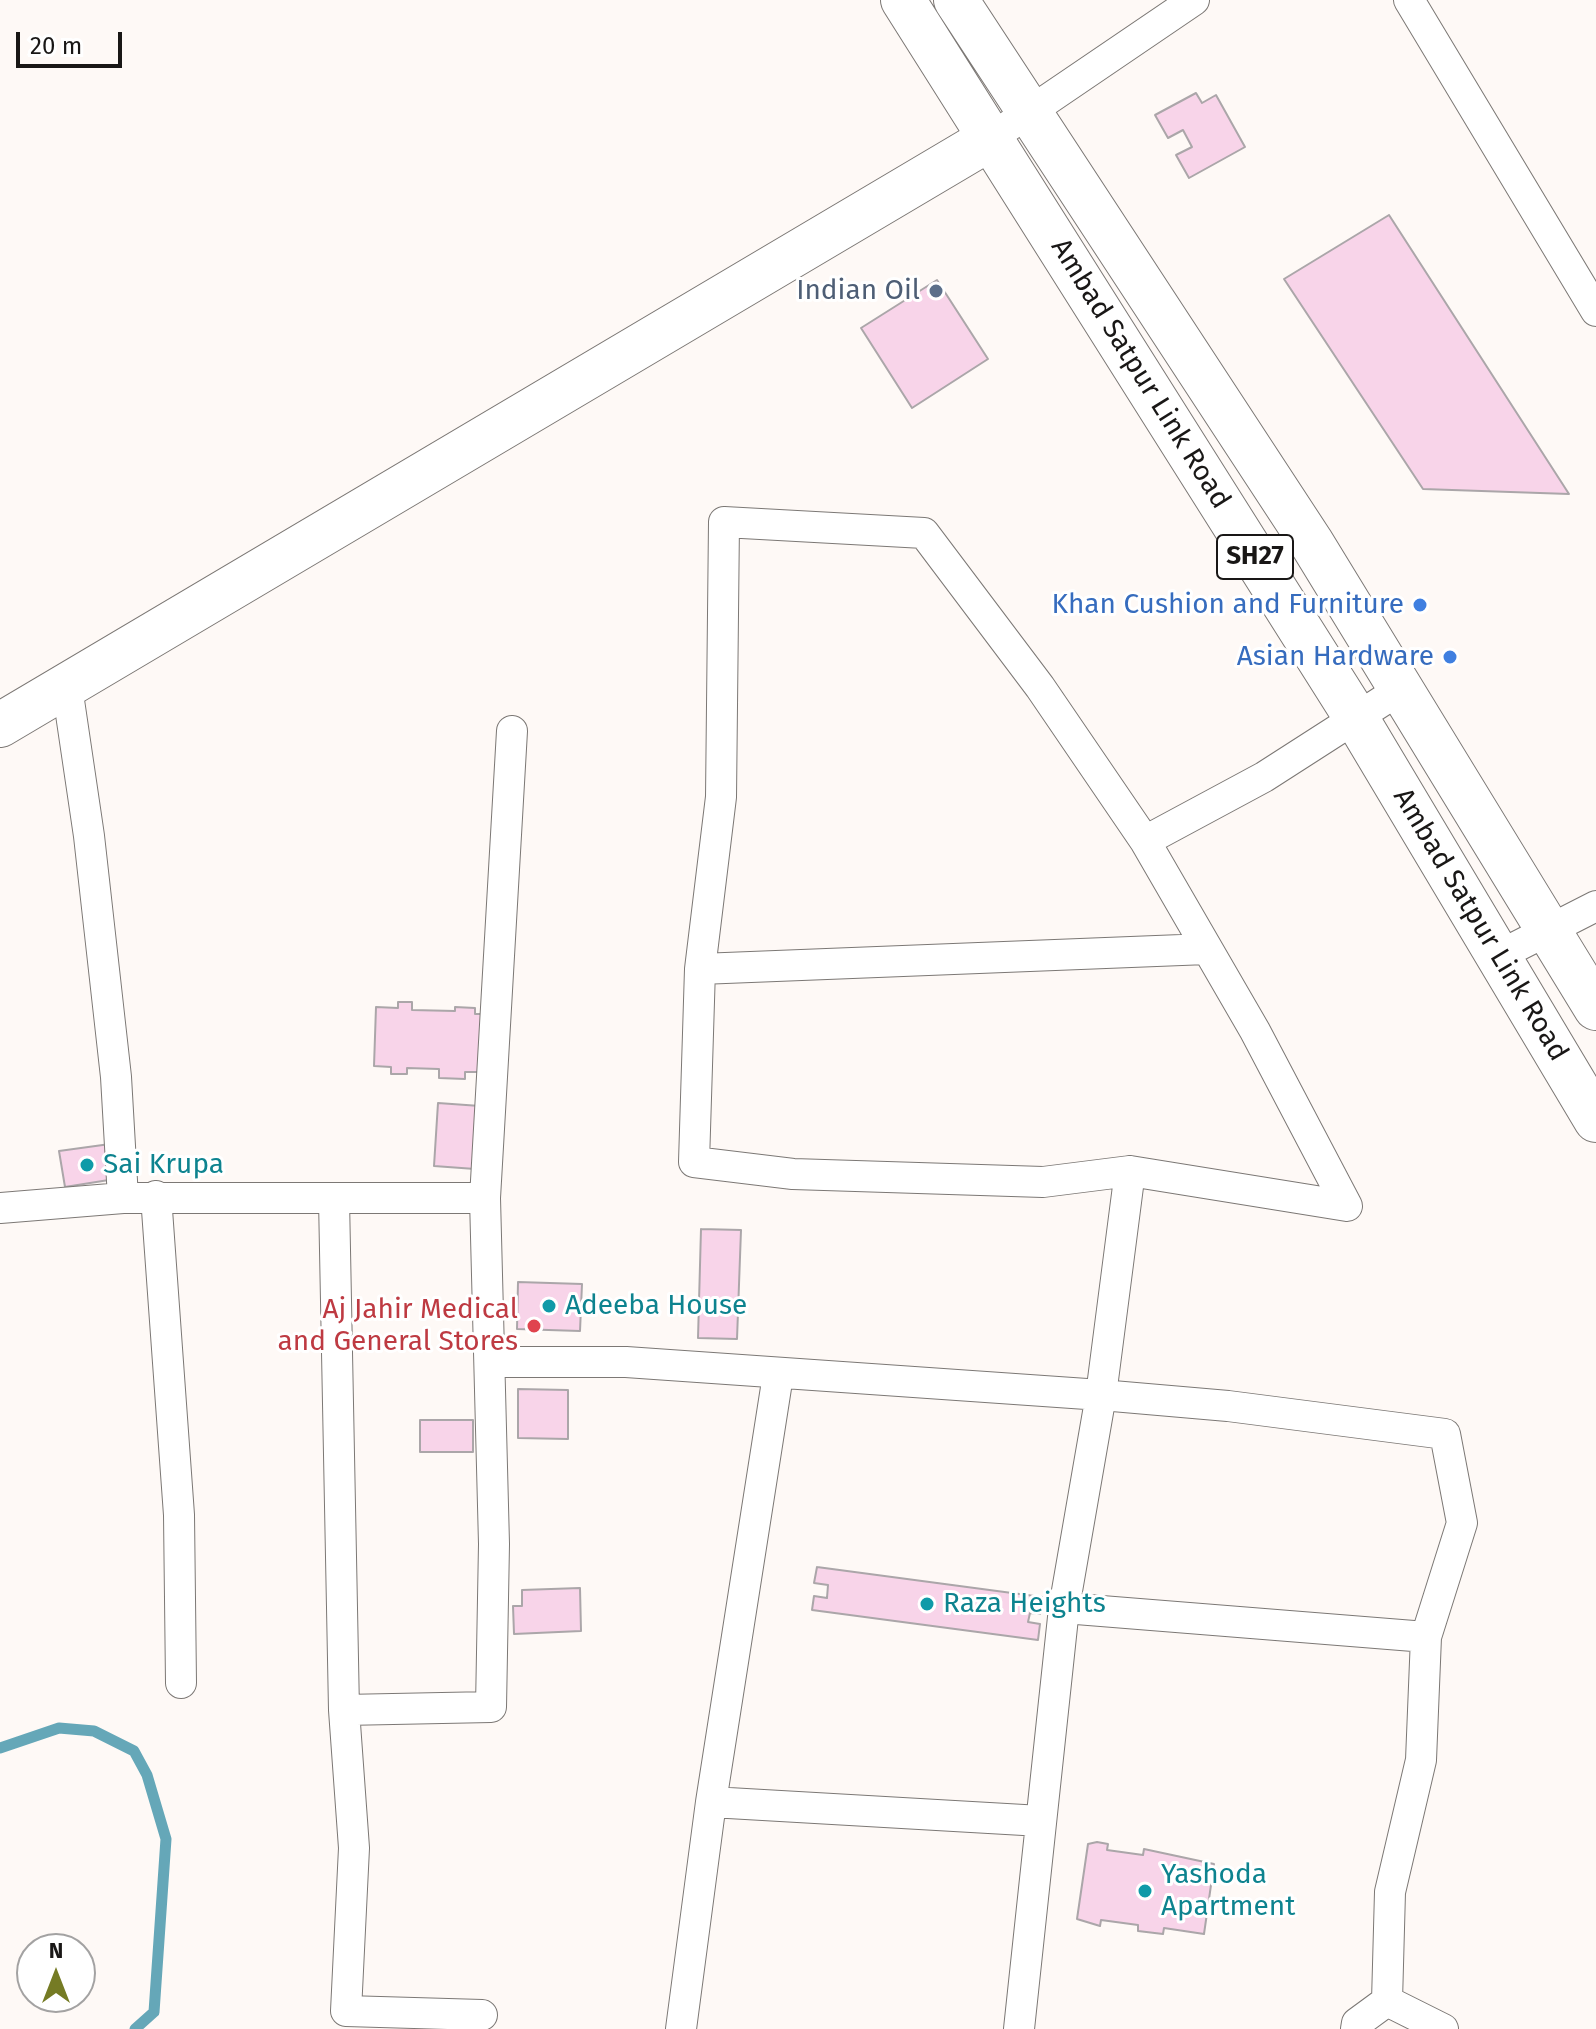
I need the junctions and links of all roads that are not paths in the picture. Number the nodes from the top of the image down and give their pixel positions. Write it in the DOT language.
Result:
graph roads {
  1 [pos="903,0"];
  2 [pos="956,0"];
  3 [pos="1194,0"];
  4 [pos="1409,0"];
  5 [pos="1029,113"];
  6 [pos="991,138"];
  7 [pos="1596,311"];
  8 [pos="67,687"];
  9 [pos="1401,689"];
  10 [pos="1355,716"];
  11 [pos="0,725"];
  12 [pos="512,731"];
  13 [pos="1145,841"];
  14 [pos="1596,906"];
  15 [pos="1549,931"];
  16 [pos="1207,949"];
  17 [pos="1500,955"];
  18 [pos="700,969"];
  19 [pos="1596,1008"];
  20 [pos="1596,1120"];
  21 [pos="1130,1171"];
  22 [pos="156,1196"];
  23 [pos="123,1198"];
  24 [pos="485,1198"];
  25 [pos="334,1199"];
  26 [pos="0,1208"];
  27 [pos="492,1362"];
  28 [pos="778,1375"];
  29 [pos="1101,1395"];
  30 [pos="1064,1608"];
  31 [pos="1426,1637"];
  32 [pos="181,1683"];
  33 [pos="344,1710"];
  34 [pos="711,1802"];
  35 [pos="1041,1821"];
  36 [pos="1387,2001"];
  37 [pos="482,2015"];
  38 [pos="681,2029"];
  39 [pos="1019,2029"];
  40 [pos="1356,2029"];
  41 [pos="1443,2029"];
  1 -- 6 [label="main road, Ambad Satpur Link Road / SH27"];
  2 -- 5 [label="main road, Ambad Satpur Link Road"];
  3 -- 5 [label="street"];
  4 -- 7 [label="street"];
  5 -- 6 [label="street"];
  5 -- 9 [label="main road, Ambad Satpur Link Road"];
  6 -- 8 [label="main road"];
  6 -- 10 [label="main road, Ambad Satpur Link Road / SH27"];
  8 -- 11 [label="main road"];
  8 -- 23 [label="street"];
  9 -- 10 [label="street"];
  9 -- 15 [label="main road, Ambad Satpur Link Road"];
  10 -- 13 [label="street"];
  10 -- 17 [label="main road, Ambad Satpur Link Road / SH27"];
  12 -- 24 [label="street"];
  13 -- 16 [label="street"];
  13 -- 18 [label="street"];
  14 -- 15 [label="street"];
  15 -- 17 [label="street"];
  15 -- 19 [label="main road, Ambad Satpur Link Road"];
  16 -- 18 [label="street"];
  16 -- 21 [label="street"];
  17 -- 20 [label="main road, Ambad Satpur Link Road / SH27"];
  18 -- 21 [label="street"];
  21 -- 29 [label="street"];
  22 -- 23 [label="street"];
  22 -- 25 [label="street"];
  22 -- 32 [label="street"];
  23 -- 26 [label="street"];
  24 -- 25 [label="street"];
  24 -- 27 [label="street"];
  25 -- 33 [label="street"];
  27 -- 28 [label="street"];
  27 -- 33 [label="street"];
  28 -- 29 [label="street"];
  28 -- 34 [label="street"];
  29 -- 30 [label="street"];
  29 -- 31 [label="street"];
  30 -- 31 [label="street"];
  30 -- 35 [label="street"];
  31 -- 36 [label="street"];
  33 -- 37 [label="street"];
  34 -- 35 [label="street"];
  34 -- 38 [label="street"];
  35 -- 39 [label="street"];
  36 -- 40 [label="street"];
  36 -- 41 [label="street"];
}
